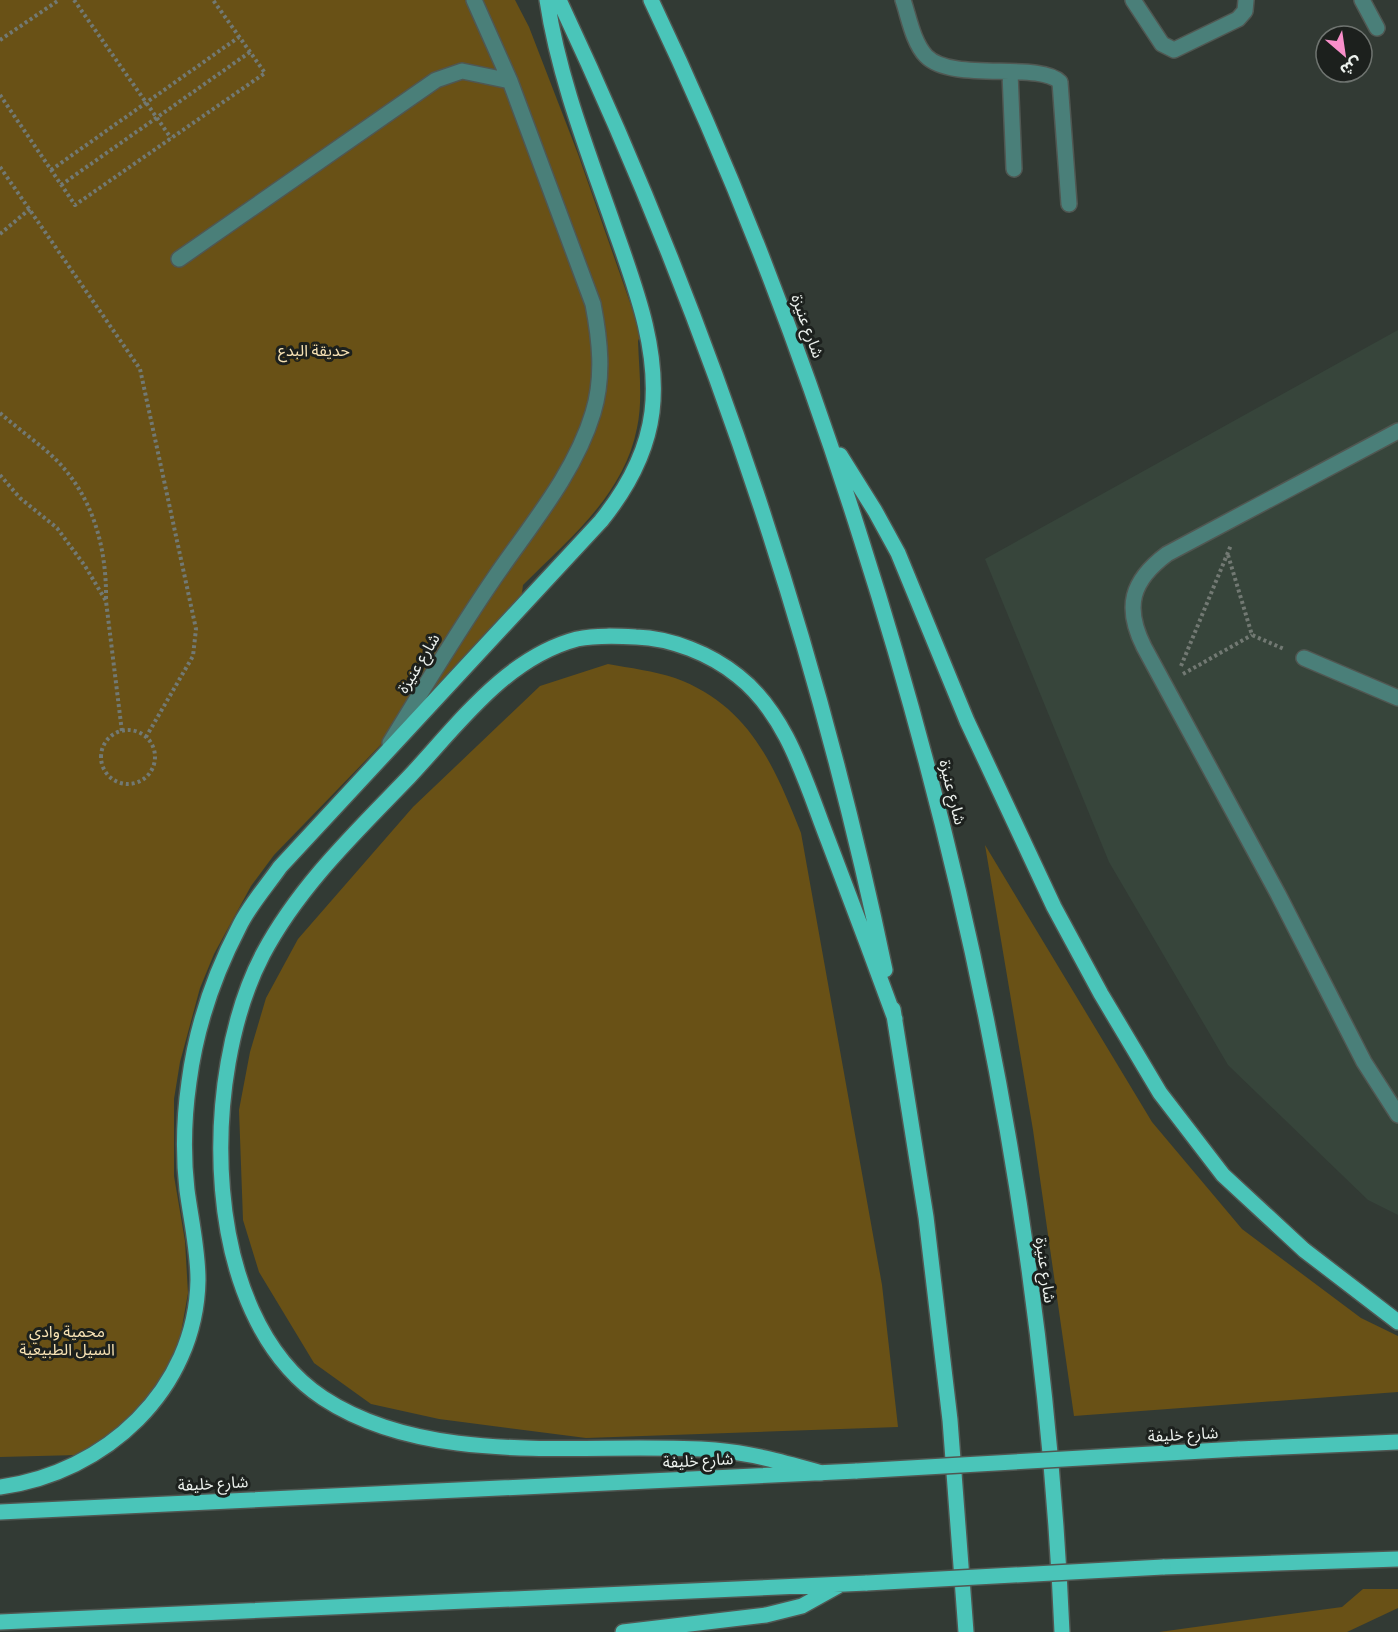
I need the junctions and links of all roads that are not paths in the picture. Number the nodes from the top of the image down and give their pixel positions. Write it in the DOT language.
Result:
graph roads {
  1 [pos="474,0"];
  2 [pos="547,0"];
  3 [pos="560,0"];
  4 [pos="651,0"];
  5 [pos="903,0"];
  6 [pos="1133,0"];
  7 [pos="1246,0"];
  8 [pos="1362,0"];
  9 [pos="1377,28"];
  10 [pos="1010,73"];
  11 [pos="510,81"];
  12 [pos="1014,169"];
  13 [pos="1069,204"];
  14 [pos="179,259"];
  15 [pos="1398,431"];
  16 [pos="830,442"];
  17 [pos="1304,658"];
  18 [pos="1398,698"];
  19 [pos="384,753"];
  20 [pos="895,1018"];
  21 [pos="1398,1114"];
  22 [pos="1398,1322"];
  23 [pos="1398,1442"];
  24 [pos="822,1473"];
  25 [pos="0,1487"];
  26 [pos="0,1512"];
  27 [pos="1398,1559"];
  28 [pos="840,1585"];
  29 [pos="0,1622"];
  30 [pos="623,1632"];
  31 [pos="966,1632"];
  32 [pos="1062,1632"];
  1 -- 11 [label="street, شارع عنيزة"];
  2 -- 19 [label="main road"];
  3 -- 20 [label="main road"];
  4 -- 16 [label="main road, شارع عنيزة"];
  5 -- 10 [label="street"];
  6 -- 7 [label="street"];
  8 -- 9 [label="street"];
  10 -- 12 [label="street"];
  10 -- 13 [label="street"];
  11 -- 14 [label="street"];
  11 -- 19 [label="street, شارع عنيزة"];
  15 -- 21 [label="street"];
  16 -- 22 [label="main road"];
  16 -- 32 [label="main road, شارع عنيزة"];
  17 -- 18 [label="street"];
  19 -- 25 [label="main road"];
  20 -- 24 [label="main road"];
  20 -- 31 [label="main road"];
  23 -- 24 [label="main road, شارع خليفة, bridge"];
  24 -- 26 [label="main road, شارع خليفة"];
  27 -- 28 [label="main road, bridge"];
  28 -- 29 [label="main road"];
  28 -- 30 [label="main road"];
}
